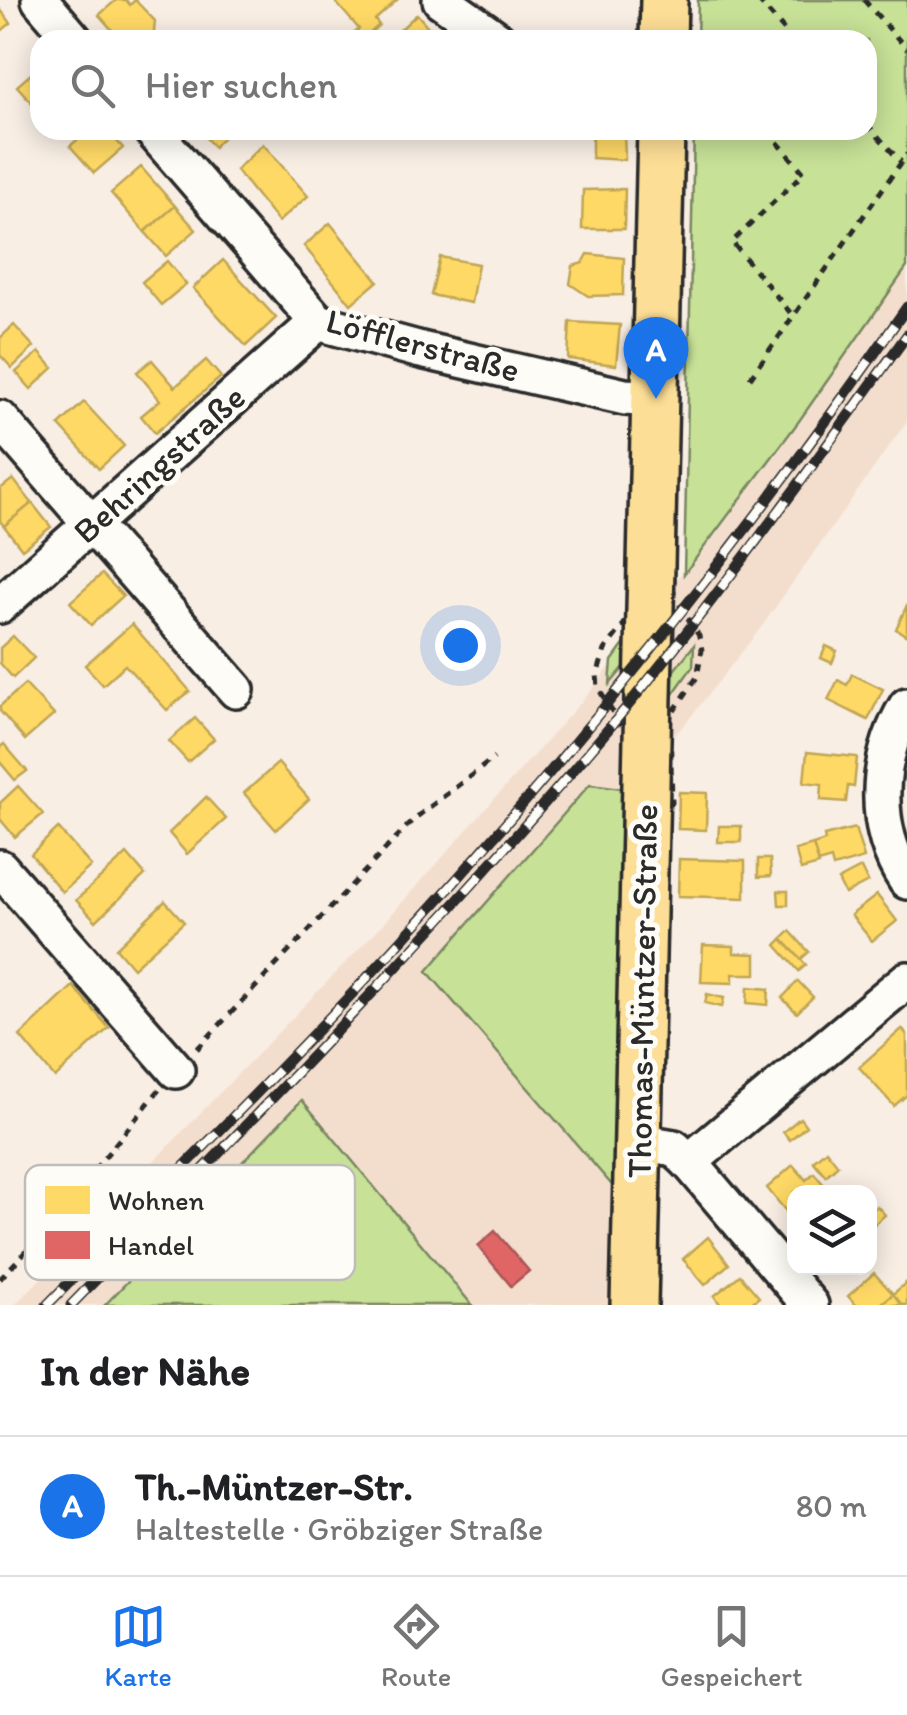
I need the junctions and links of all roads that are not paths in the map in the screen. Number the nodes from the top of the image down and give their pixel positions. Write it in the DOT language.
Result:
graph roads {
  1 [pos="40,0"];
  2 [pos="441,0"];
  3 [pos="664,0"];
  4 [pos="66,30"];
  5 [pos="482,30"];
  6 [pos="663,30"];
  7 [pos="161,140"];
  8 [pos="661,140"];
  9 [pos="318,322"];
  10 [pos="656,399"];
  11 [pos="0,419"];
  12 [pos="92,525"];
  13 [pos="0,605"];
  14 [pos="236,690"];
  15 [pos="907,706"];
  16 [pos="0,868"];
  17 [pos="907,881"];
  18 [pos="907,980"];
  19 [pos="176,1070"];
  20 [pos="639,1142"];
  21 [pos="689,1162"];
  22 [pos="634,1305"];
  23 [pos="810,1305"];
  1 -- 4 [label="street"];
  2 -- 5 [label="street"];
  3 -- 6 [label="main road"];
  7 -- 9 [label="street, Löfflerstraße"];
  8 -- 10 [label="main road, Thomas-Müntzer-Straße"];
  9 -- 10 [label="street, Löfflerstraße"];
  9 -- 12 [label="street, Behringstraße"];
  10 -- 20 [label="main road, Thomas-Müntzer-Straße"];
  11 -- 12 [label="street"];
  12 -- 13 [label="street, Behringstraße"];
  12 -- 14 [label="street"];
  15 -- 17 [label="street"];
  16 -- 19 [label="street"];
  18 -- 21 [label="street"];
  20 -- 21 [label="street"];
  20 -- 22 [label="main road, Thomas-Müntzer-Straße"];
  21 -- 23 [label="street"];
}
